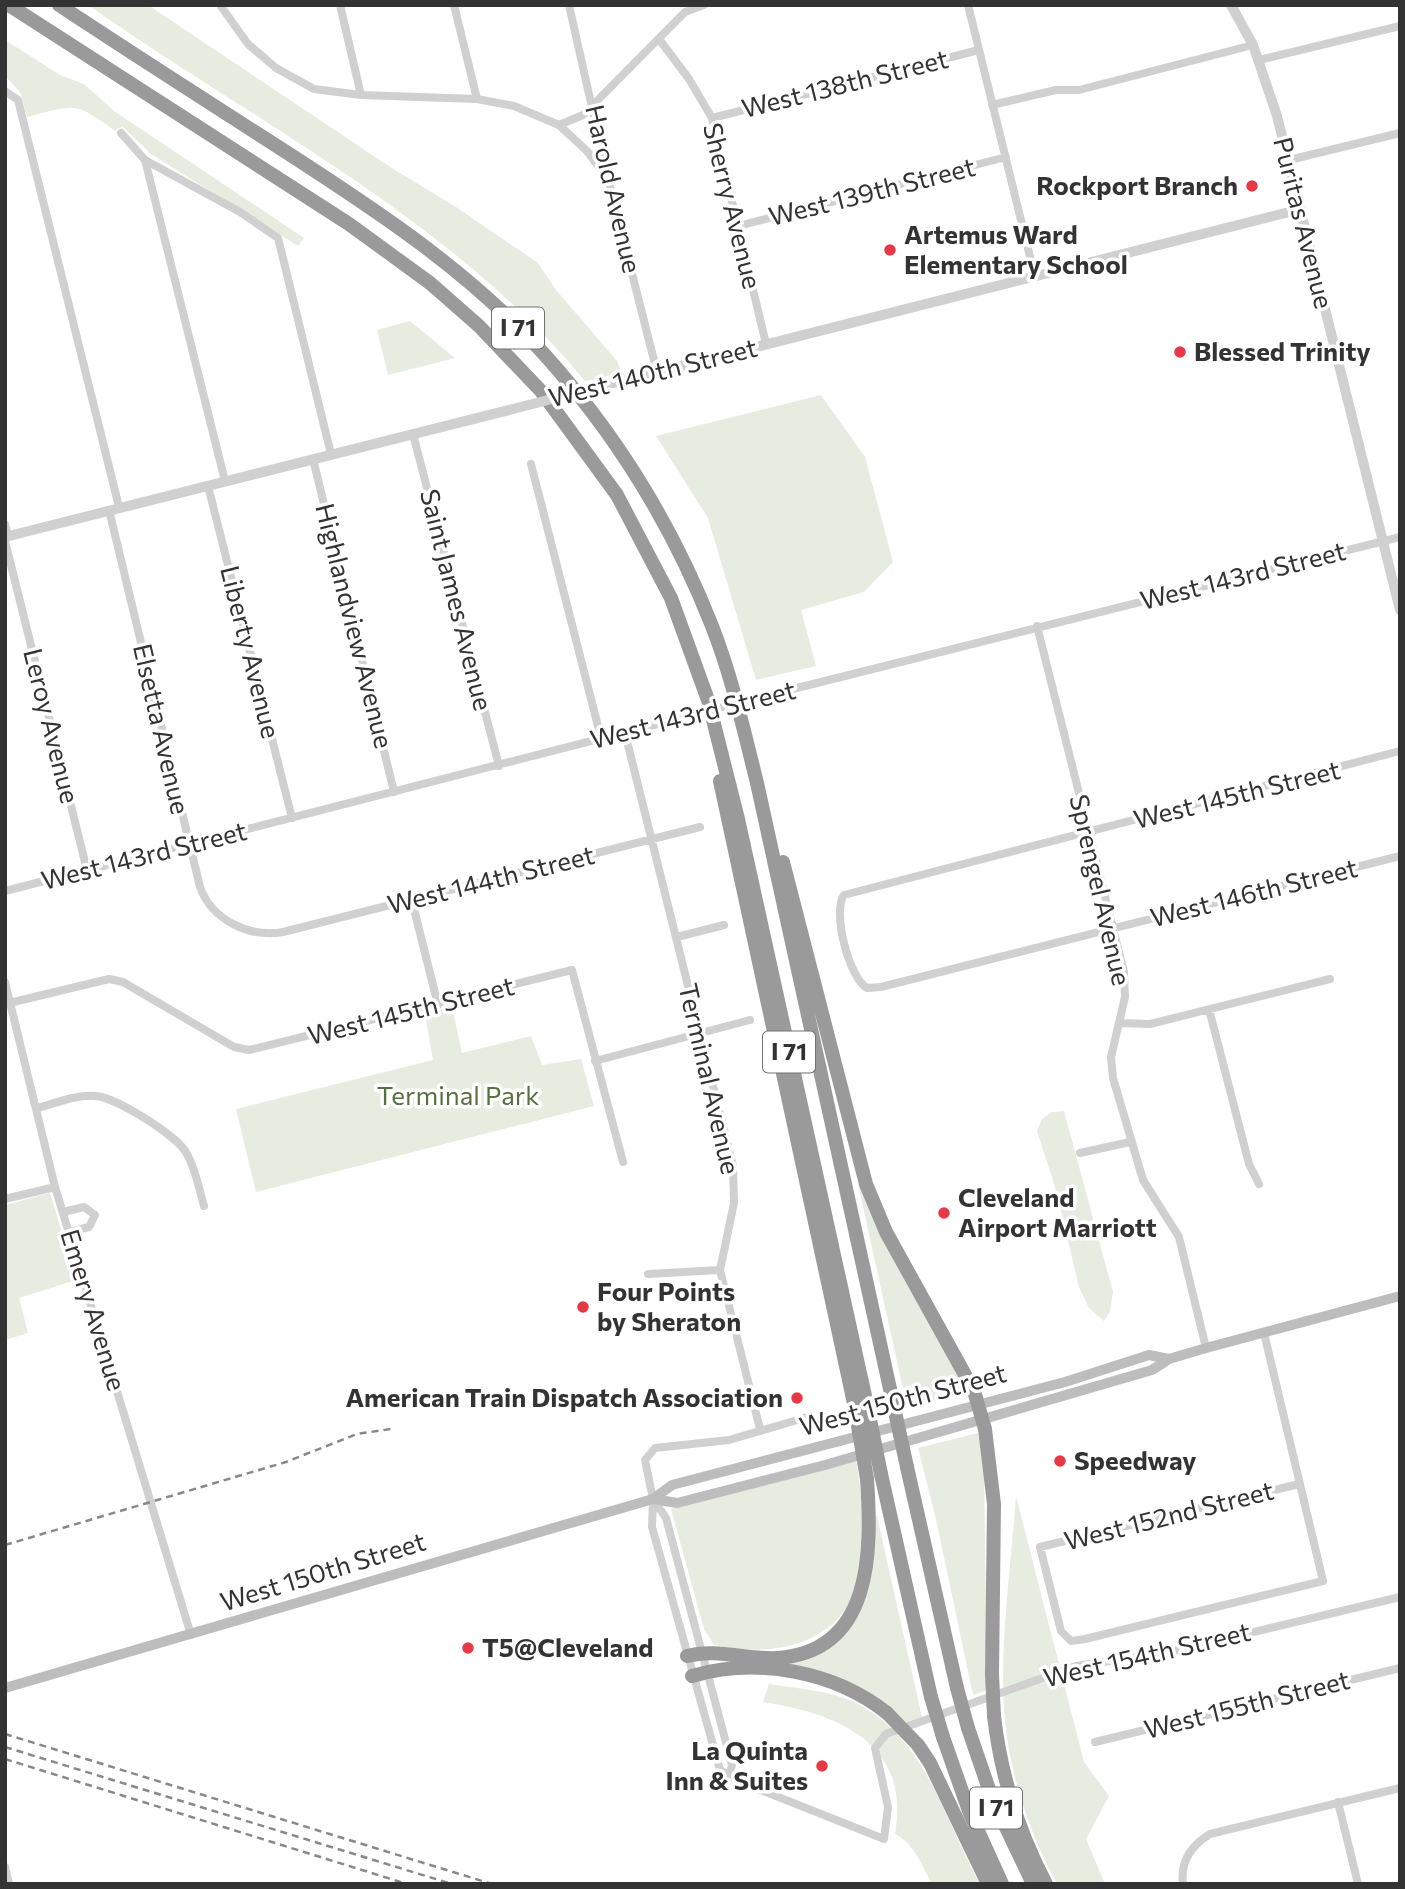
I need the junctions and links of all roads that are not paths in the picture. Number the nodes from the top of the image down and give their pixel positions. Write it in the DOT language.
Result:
graph roads {
  1 [pos="59,5"];
  2 [pos="65,5"];
  3 [pos="340,5"];
  4 [pos="454,5"];
  5 [pos="569,5"];
  6 [pos="704,5"];
  7 [pos="968,5"];
  8 [pos="1231,5"];
  9 [pos="7,6"];
  10 [pos="224,8"];
  11 [pos="684,9"];
  12 [pos="1400,26"];
  13 [pos="92,27"];
  14 [pos="659,38"];
  15 [pos="1252,45"];
  16 [pos="979,50"];
  17 [pos="1259,60"];
  18 [pos="5,91"];
  19 [pos="361,95"];
  20 [pos="477,99"];
  21 [pos="593,103"];
  22 [pos="992,105"];
  23 [pos="712,118"];
  24 [pos="559,125"];
  25 [pos="121,133"];
  26 [pos="1400,133"];
  27 [pos="1006,158"];
  28 [pos="145,160"];
  29 [pos="1289,160"];
  30 [pos="608,179"];
  31 [pos="1301,209"];
  32 [pos="738,226"];
  33 [pos="1035,277"];
  34 [pos="766,344"];
  35 [pos="657,372"];
  36 [pos="413,434"];
  37 [pos="331,454"];
  38 [pos="313,459"];
  39 [pos="531,464"];
  40 [pos="225,481"];
  41 [pos="208,486"];
  42 [pos="114,508"];
  43 [pos="5,524"];
  44 [pos="1400,537"];
  45 [pos="6,538"];
  46 [pos="1381,541"];
  47 [pos="1400,610"];
  48 [pos="1037,626"];
  49 [pos="625,733"];
  50 [pos="601,738"];
  51 [pos="1400,751"];
  52 [pos="499,766"];
  53 [pos="757,783"];
  54 [pos="394,792"];
  55 [pos="292,818"];
  56 [pos="700,827"];
  57 [pos="1087,834"];
  58 [pos="651,839"];
  59 [pos="189,844"];
  60 [pos="1400,856"];
  61 [pos="87,870"];
  62 [pos="5,891"];
  63 [pos="412,901"];
  64 [pos="724,925"];
  65 [pos="1112,929"];
  66 [pos="283,932"];
  67 [pos="677,937"];
  68 [pos="847,950"];
  69 [pos="1330,979"];
  70 [pos="5,982"];
  71 [pos="8,1003"];
  72 [pos="438,1004"];
  73 [pos="1209,1009"];
  74 [pos="750,1020"];
  75 [pos="1121,1023"];
  76 [pos="701,1033"];
  77 [pos="595,1061"];
  78 [pos="38,1108"];
  79 [pos="1130,1142"];
  80 [pos="1080,1153"];
  81 [pos="623,1162"];
  82 [pos="1259,1184"];
  83 [pos="55,1187"];
  84 [pos="5,1199"];
  85 [pos="204,1206"];
  86 [pos="63,1212"];
  87 [pos="69,1232"];
  88 [pos="720,1270"];
  89 [pos="648,1275"];
  90 [pos="1400,1296"];
  91 [pos="1264,1333"];
  92 [pos="1206,1348"];
  93 [pos="861,1406"];
  94 [pos="980,1412"];
  95 [pos="811,1416"];
  96 [pos="760,1429"];
  97 [pos="1298,1484"];
  98 [pos="653,1499"];
  99 [pos="1400,1597"];
  100 [pos="191,1635"];
  101 [pos="702,1652"];
  102 [pos="687,1656"];
  103 [pos="1400,1668"];
  104 [pos="699,1674"];
  105 [pos="5,1688"];
  106 [pos="1095,1742"];
  107 [pos="729,1776"];
  108 [pos="1400,1788"];
  109 [pos="1338,1802"];
  110 [pos="5,1867"];
  111 [pos="9,1884"];
  112 [pos="988,1884"];
  113 [pos="1002,1884"];
  114 [pos="1033,1884"];
  115 [pos="1046,1884"];
  116 [pos="1183,1884"];
  117 [pos="1358,1884"];
  1 -- 13 [label="highway, I 71"];
  2 -- 13 [label="highway"];
  3 -- 19 [label="street"];
  4 -- 20 [label="street"];
  5 -- 21 [label="street, Harold Avenue"];
  6 -- 11 [label="street"];
  7 -- 16 [label="street"];
  8 -- 15 [label="street, Puritas Avenue"];
  9 -- 93 [label="highway, I 71"];
  10 -- 19 [label="street"];
  11 -- 14 [label="street"];
  12 -- 17 [label="street"];
  13 -- 53 [label="highway, I 71"];
  14 -- 21 [label="street"];
  14 -- 23 [label="street, Sherry Avenue"];
  15 -- 17 [label="street, Puritas Avenue"];
  15 -- 22 [label="street"];
  16 -- 22 [label="street"];
  16 -- 23 [label="street, West 138th Street"];
  17 -- 29 [label="street, Puritas Avenue"];
  18 -- 42 [label="street, Elsetta Avenue"];
  19 -- 20 [label="street"];
  20 -- 24 [label="street"];
  21 -- 24 [label="street"];
  21 -- 30 [label="street, Harold Avenue"];
  22 -- 27 [label="street"];
  23 -- 32 [label="street, Sherry Avenue"];
  24 -- 30 [label="street"];
  25 -- 28 [label="street"];
  26 -- 29 [label="street"];
  27 -- 32 [label="street, West 139th Street"];
  27 -- 33 [label="street"];
  28 -- 37 [label="street"];
  28 -- 40 [label="street"];
  29 -- 31 [label="street, Puritas Avenue"];
  30 -- 35 [label="street, Harold Avenue"];
  31 -- 33 [label="street, West 140th Street"];
  31 -- 46 [label="street, Puritas Avenue"];
  32 -- 34 [label="street, Sherry Avenue"];
  33 -- 34 [label="street, West 140th Street"];
  34 -- 35 [label="street, West 140th Street"];
  35 -- 36 [label="street, West 140th Street, bridge"];
  36 -- 37 [label="street, West 140th Street"];
  36 -- 52 [label="street, Saint James Avenue"];
  37 -- 38 [label="street, West 140th Street"];
  38 -- 40 [label="street, West 140th Street"];
  38 -- 54 [label="street, Highlandview Avenue"];
  39 -- 50 [label="street"];
  40 -- 41 [label="street, West 140th Street"];
  41 -- 42 [label="street, West 140th Street"];
  41 -- 55 [label="street, Liberty Avenue"];
  42 -- 45 [label="street, West 140th Street"];
  42 -- 59 [label="street, Elsetta Avenue"];
  43 -- 45 [label="street, Leroy Avenue"];
  44 -- 46 [label="street, West 143rd Street"];
  45 -- 61 [label="street, Leroy Avenue"];
  46 -- 47 [label="street, Puritas Avenue"];
  46 -- 48 [label="street, West 143rd Street"];
  48 -- 49 [label="street, West 143rd Street, bridge"];
  48 -- 57 [label="street, Sprengel Avenue"];
  49 -- 50 [label="street, West 143rd Street"];
  49 -- 58 [label="street, Terminal Avenue"];
  50 -- 52 [label="street, West 143rd Street"];
  51 -- 57 [label="street, West 145th Street"];
  52 -- 54 [label="street, West 143rd Street"];
  53 -- 94 [label="highway"];
  53 -- 114 [label="highway, I 71, bridge"];
  54 -- 55 [label="street, West 143rd Street"];
  55 -- 59 [label="street, West 143rd Street"];
  56 -- 58 [label="street, West 144th Street"];
  57 -- 65 [label="street, Sprengel Avenue"];
  57 -- 68 [label="street, West 145th Street"];
  58 -- 63 [label="street, West 144th Street"];
  58 -- 67 [label="street, Terminal Avenue"];
  59 -- 61 [label="street, West 143rd Street"];
  59 -- 66 [label="street, Elsetta Avenue"];
  60 -- 65 [label="street, West 146th Street"];
  61 -- 62 [label="street, West 143rd Street"];
  63 -- 66 [label="street, West 144th Street"];
  63 -- 72 [label="street"];
  64 -- 67 [label="street"];
  65 -- 68 [label="street, West 146th Street"];
  65 -- 75 [label="street, Sprengel Avenue"];
  67 -- 76 [label="street, Terminal Avenue"];
  69 -- 73 [label="street"];
  70 -- 71 [label="street, Emery Avenue"];
  71 -- 72 [label="street, West 145th Street"];
  71 -- 78 [label="street, Emery Avenue"];
  72 -- 77 [label="street, West 145th Street"];
  73 -- 75 [label="street"];
  73 -- 82 [label="street"];
  74 -- 76 [label="street"];
  75 -- 79 [label="street, Sprengel Avenue"];
  76 -- 77 [label="street"];
  76 -- 88 [label="street, Terminal Avenue"];
  77 -- 81 [label="street"];
  78 -- 83 [label="street, Emery Avenue"];
  78 -- 85 [label="street"];
  79 -- 80 [label="street"];
  79 -- 92 [label="street, Sprengel Avenue"];
  83 -- 84 [label="street"];
  83 -- 86 [label="street, Emery Avenue"];
  86 -- 87 [label="street, Emery Avenue"];
  86 -- 87 [label="street"];
  87 -- 100 [label="street, Emery Avenue"];
  88 -- 89 [label="street"];
  88 -- 96 [label="street, Terminal Avenue"];
  90 -- 91 [label="main road, West 150th Street"];
  91 -- 92 [label="main road, West 150th Street"];
  91 -- 97 [label="street"];
  92 -- 94 [label="main road, West 150th Street"];
  93 -- 101 [label="highway, bridge"];
  93 -- 113 [label="highway, I 71, bridge"];
  94 -- 98 [label="main road, West 150th Street"];
  94 -- 98 [label="main road, West 150th Street"];
  94 -- 115 [label="highway, bridge"];
  95 -- 96 [label="street, West 150th Street"];
  96 -- 98 [label="street"];
  97 -- 97 [label="street, West 152nd Street"];
  98 -- 100 [label="main road, West 150th Street"];
  98 -- 101 [label="street"];
  98 -- 102 [label="street"];
  99 -- 107 [label="street, West 154th Street"];
  100 -- 105 [label="main road, West 150th Street"];
  101 -- 102 [label="highway"];
  101 -- 104 [label="street"];
  102 -- 104 [label="street"];
  103 -- 106 [label="street, West 155th Street"];
  104 -- 107 [label="street"];
  104 -- 107 [label="street"];
  104 -- 112 [label="highway, bridge"];
  108 -- 109 [label="street"];
  109 -- 116 [label="street"];
  109 -- 117 [label="street"];
  110 -- 111 [label="street"];
}
